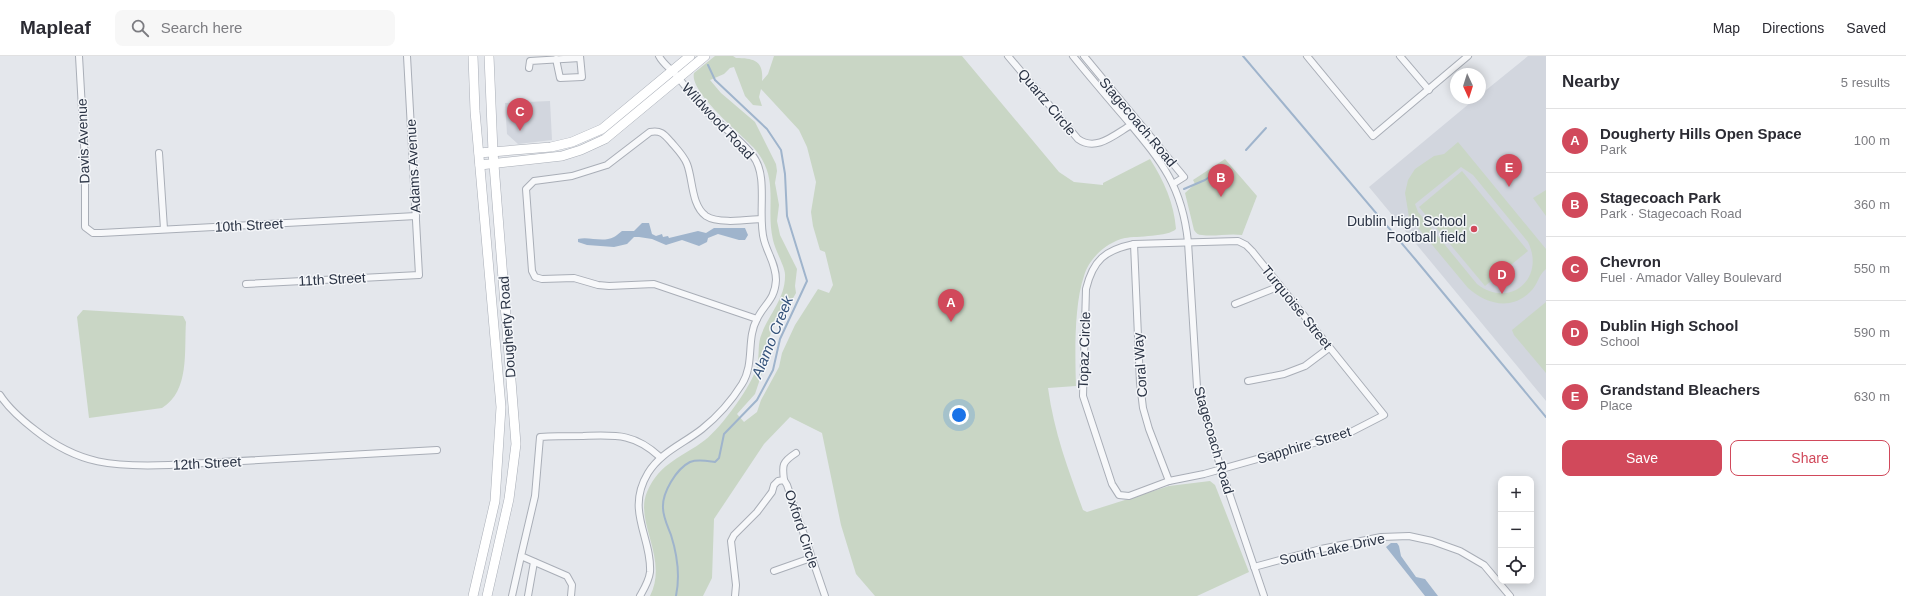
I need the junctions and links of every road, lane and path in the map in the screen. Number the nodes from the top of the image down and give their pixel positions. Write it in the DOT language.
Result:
graph roads {
  1 [pos="79,56"];
  2 [pos="407,56"];
  3 [pos="473,56"];
  4 [pos="489,56"];
  5 [pos="659,56"];
  6 [pos="690,56"];
  7 [pos="705,56"];
  8 [pos="1008,56"];
  9 [pos="1073,56"];
  10 [pos="1084,56"];
  11 [pos="1307,56"];
  12 [pos="1400,56"];
  13 [pos="1468,56"];
  14 [pos="580,57"];
  15 [pos="556,59"];
  16 [pos="529,68"];
  17 [pos="672,70"];
  18 [pos="679,78"];
  19 [pos="1429,90"];
  20 [pos="1122,104"];
  21 [pos="1117,109"];
  22 [pos="1131,125"];
  23 [pos="493,152"];
  24 [pos="160,153"];
  25 [pos="479,153"];
  26 [pos="494,164"];
  27 [pos="480,165"];
  28 [pos="1173,184"];
  29 [pos="416,216"];
  30 [pos="761,219"];
  31 [pos="85,227"];
  32 [pos="164,229"];
  33 [pos="1188,242"];
  34 [pos="1134,244"];
  35 [pos="419,275"];
  36 [pos="246,284"];
  37 [pos="1280,286"];
  38 [pos="1235,304"];
  39 [pos="757,318"];
  40 [pos="1330,348"];
  41 [pos="1248,381"];
  42 [pos="0,396"];
  43 [pos="1384,415"];
  44 [pos="437,450"];
  45 [pos="796,453"];
  46 [pos="660,457"];
  47 [pos="1221,469"];
  48 [pos="784,480"];
  49 [pos="1169,481"];
  50 [pos="521,556"];
  51 [pos="811,558"];
  52 [pos="534,562"];
  53 [pos="1254,567"];
  54 [pos="774,571"];
  55 [pos="478,576"];
  56 [pos="473,596"];
  57 [pos="479,596"];
  58 [pos="487,596"];
  59 [pos="512,596"];
  60 [pos="528,596"];
  61 [pos="571,596"];
  62 [pos="640,596"];
  63 [pos="735,596"];
  64 [pos="825,596"];
  65 [pos="1264,596"];
  66 [pos="1510,596"];
  1 -- 31 [label="street, Davis Avenue"];
  2 -- 29 [label="street, Adams Avenue"];
  3 -- 25 [label="main road, Dougherty Road"];
  4 -- 23 [label="main road, Dougherty Road"];
  5 -- 17 [label="street, Wildwood Road"];
  6 -- 17 [label="main road"];
  7 -- 18 [label="main road"];
  8 -- 22 [label="street, Quartz Circle"];
  9 -- 21 [label="street, Stagecoach Road"];
  10 -- 20 [label="street, Stagecoach Road"];
  11 -- 19 [label="street"];
  12 -- 19 [label="street"];
  13 -- 19 [label="street"];
  14 -- 15 [label="street"];
  14 -- 15 [label="street"];
  15 -- 16 [label="street"];
  17 -- 18 [label="street, Wildwood Road"];
  17 -- 23 [label="main road"];
  18 -- 26 [label="main road"];
  18 -- 30 [label="street, Wildwood Road"];
  20 -- 21 [label="street"];
  20 -- 28 [label="street, Stagecoach Road"];
  21 -- 22 [label="street, Stagecoach Road"];
  22 -- 28 [label="street, Stagecoach Road"];
  23 -- 25 [label="main road"];
  23 -- 26 [label="main road, Dougherty Road"];
  24 -- 32 [label="street"];
  25 -- 27 [label="main road, Dougherty Road"];
  26 -- 27 [label="main road"];
  26 -- 58 [label="main road, Dougherty Road"];
  27 -- 55 [label="main road, Dougherty Road"];
  28 -- 33 [label="street, Stagecoach Road"];
  29 -- 32 [label="street, 10th Street"];
  29 -- 35 [label="street, Adams Avenue"];
  30 -- 39 [label="street, Wildwood Road"];
  30 -- 39 [label="street"];
  31 -- 32 [label="street, 10th Street"];
  33 -- 34 [label="street, Topaz Circle"];
  33 -- 37 [label="street, Turquoise Street"];
  33 -- 47 [label="street, Stagecoach Road"];
  34 -- 49 [label="street, Coral Way"];
  34 -- 49 [label="street, Topaz Circle"];
  35 -- 36 [label="street, 11th Street"];
  37 -- 38 [label="street"];
  37 -- 40 [label="street, Turquoise Street"];
  39 -- 46 [label="street, Wildwood Road"];
  40 -- 41 [label="street"];
  40 -- 43 [label="street, Turquoise Street"];
  42 -- 44 [label="street, 12th Street"];
  43 -- 47 [label="street, Sapphire Street"];
  45 -- 48 [label="street"];
  46 -- 50 [label="street"];
  46 -- 62 [label="street, Wildwood Road"];
  47 -- 49 [label="street, Topaz Circle"];
  47 -- 53 [label="street, Stagecoach Road"];
  48 -- 51 [label="street, Oxford Circle"];
  48 -- 63 [label="street, Oxford Circle"];
  50 -- 52 [label="street"];
  50 -- 59 [label="street"];
  51 -- 54 [label="street"];
  51 -- 64 [label="street, Oxford Circle"];
  52 -- 60 [label="street"];
  52 -- 61 [label="street"];
  53 -- 65 [label="street, Stagecoach Road"];
  53 -- 66 [label="street, South Lake Drive"];
  55 -- 56 [label="main road, Dougherty Road"];
  55 -- 57 [label="main road"];
}
